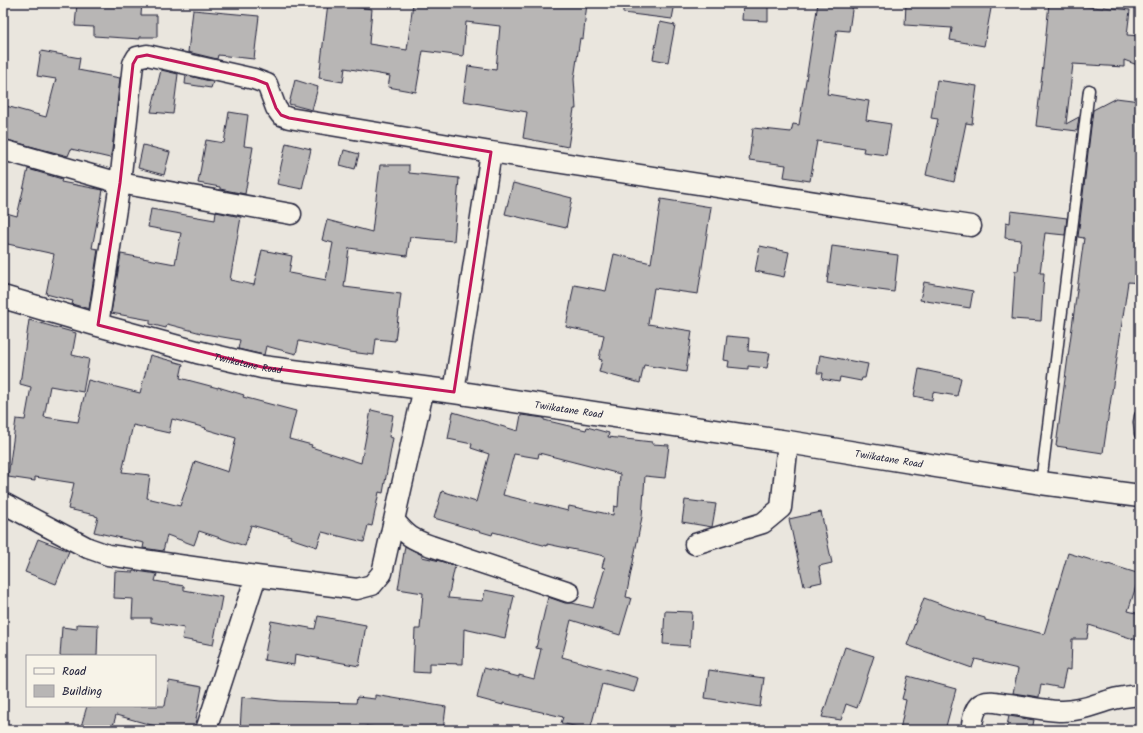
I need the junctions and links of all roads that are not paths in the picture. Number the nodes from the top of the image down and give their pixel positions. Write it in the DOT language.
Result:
graph roads {
  1 [pos="1089,90"];
  2 [pos="3,150"];
  3 [pos="490,152"];
  4 [pos="120,183"];
  5 [pos="290,214"];
  6 [pos="971,226"];
  7 [pos="3,297"];
  8 [pos="98,325"];
  9 [pos="424,388"];
  10 [pos="454,392"];
  11 [pos="1140,416"];
  12 [pos="1140,434"];
  13 [pos="788,442"];
  14 [pos="1041,483"];
  15 [pos="1140,496"];
  16 [pos="3,503"];
  17 [pos="394,520"];
  18 [pos="695,544"];
  19 [pos="256,576"];
  20 [pos="569,592"];
  21 [pos="1140,695"];
  22 [pos="206,730"];
  23 [pos="971,730"];
  1 -- 14 [label="lane"];
  2 -- 4 [label="street"];
  3 -- 4 [label="street"];
  3 -- 6 [label="street"];
  3 -- 10 [label="street"];
  4 -- 5 [label="street"];
  4 -- 8 [label="street"];
  7 -- 8 [label="main road, Twiikatane Road"];
  8 -- 9 [label="main road, Twiikatane Road"];
  9 -- 10 [label="main road, Twiikatane Road"];
  9 -- 17 [label="street"];
  10 -- 13 [label="main road, Twiikatane Road"];
  11 -- 12 [label="lane"];
  13 -- 14 [label="main road, Twiikatane Road"];
  13 -- 18 [label="street"];
  14 -- 15 [label="main road, Twiikatane Road"];
  16 -- 19 [label="street"];
  17 -- 19 [label="street"];
  17 -- 20 [label="street"];
  19 -- 22 [label="street"];
  21 -- 23 [label="street"];
}
